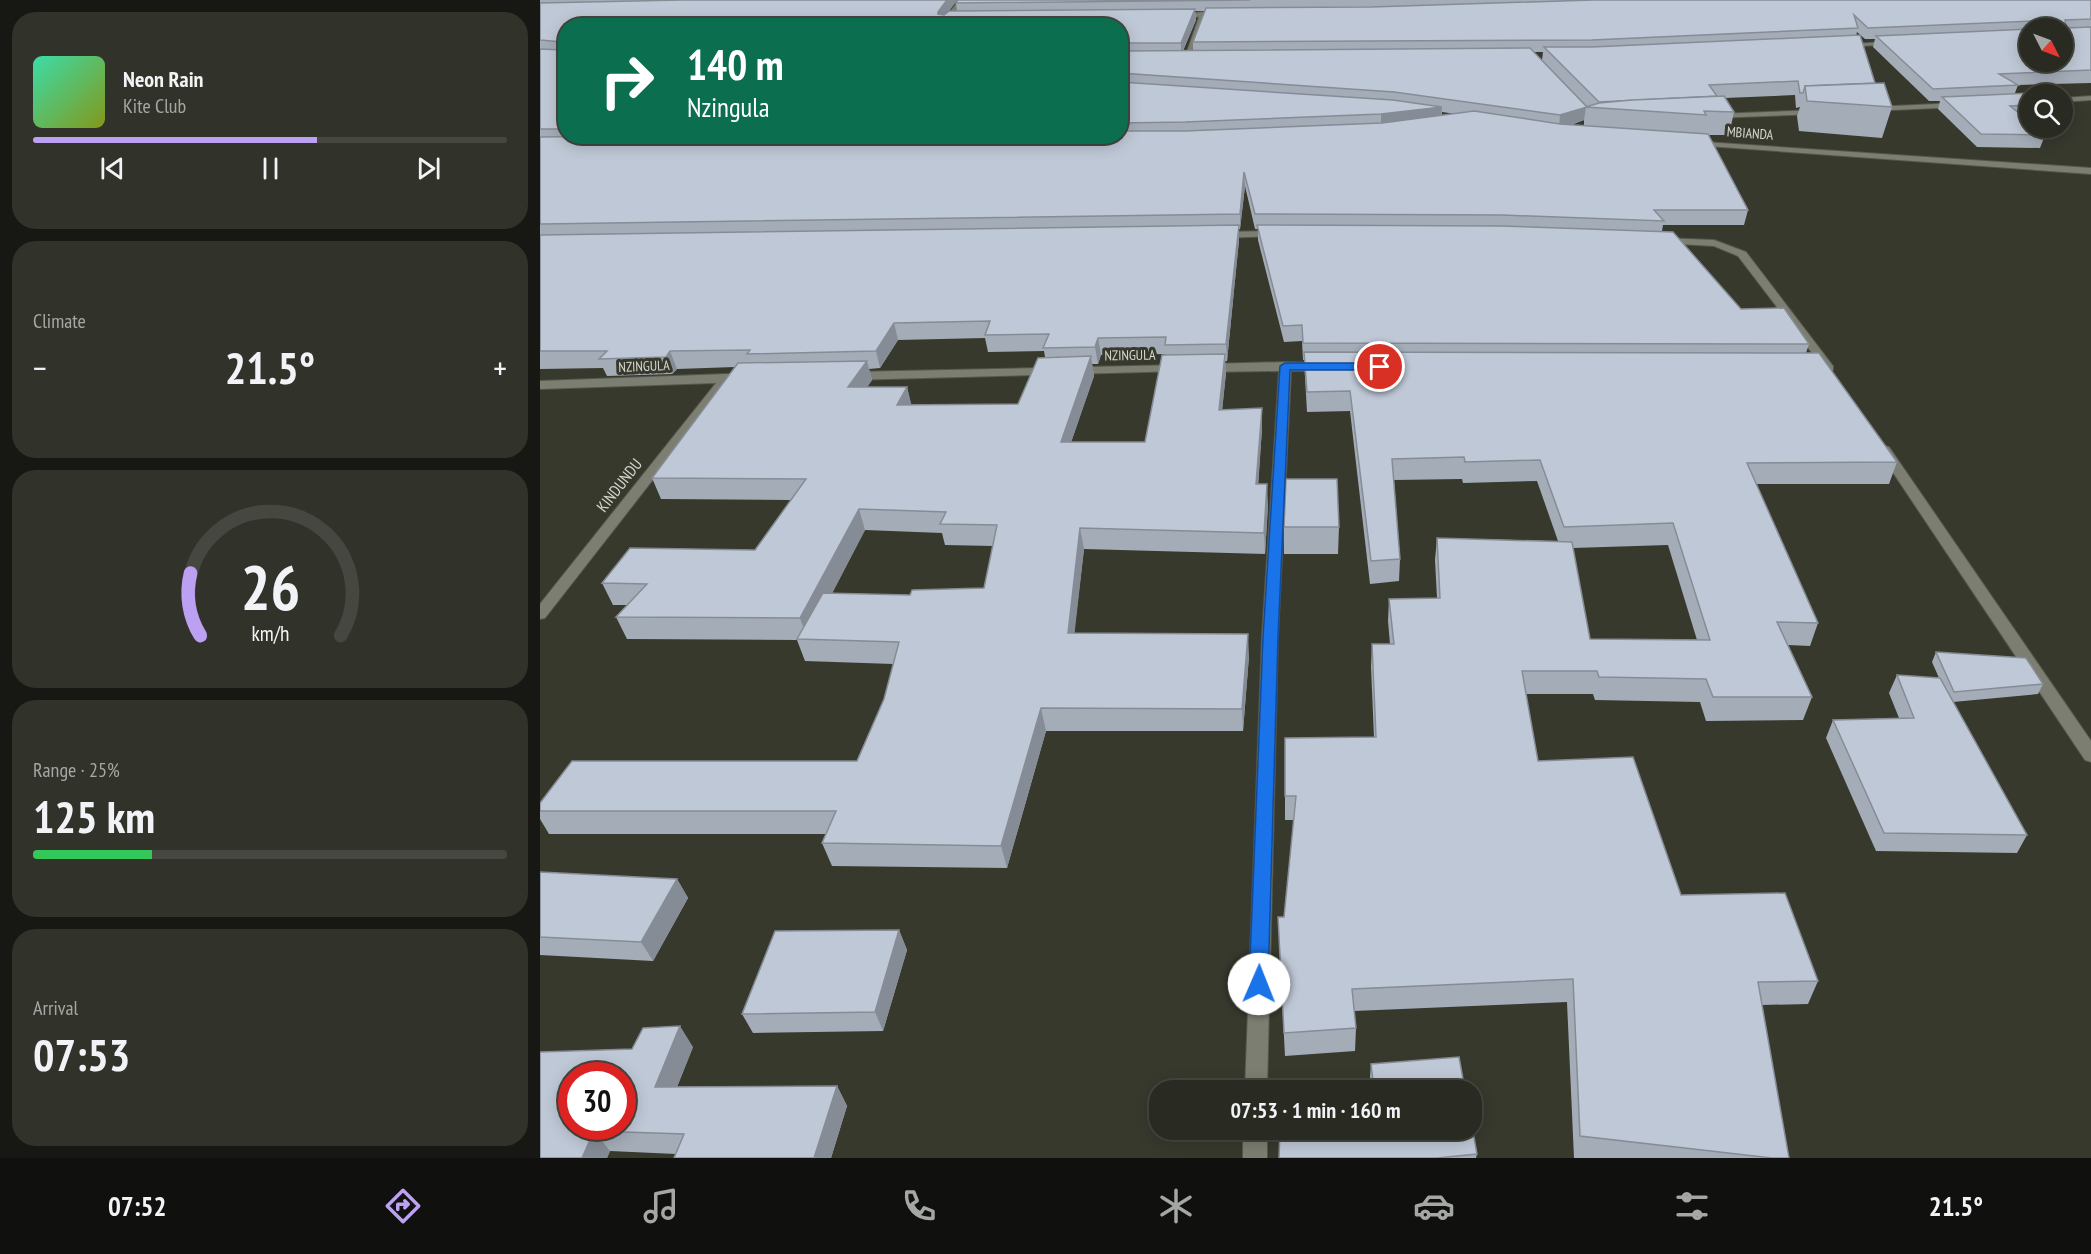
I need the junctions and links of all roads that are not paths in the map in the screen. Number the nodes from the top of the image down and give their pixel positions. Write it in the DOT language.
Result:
graph roads {
  1 [pos="962,0"];
  2 [pos="1203,14"];
  3 [pos="1235,15"];
  4 [pos="1164,16"];
  5 [pos="948,18"];
  6 [pos="960,18"];
  7 [pos="1901,42"];
  8 [pos="1832,46"];
  9 [pos="1186,58"];
  10 [pos="1198,58"];
  11 [pos="1175,59"];
  12 [pos="2091,98"];
  13 [pos="2073,99"];
  14 [pos="1971,104"];
  15 [pos="1867,110"];
  16 [pos="1832,111"];
  17 [pos="1706,117"];
  18 [pos="1687,142"];
  19 [pos="2091,171"];
  20 [pos="1292,234"];
  21 [pos="1208,236"];
  22 [pos="1655,240"];
  23 [pos="1285,366"];
  24 [pos="1332,366"];
  25 [pos="1826,370"];
  26 [pos="833,376"];
  27 [pos="726,378"];
  28 [pos="762,378"];
  29 [pos="540,385"];
  30 [pos="1874,435"];
  31 [pos="540,614"];
  32 [pos="2091,755"];
  33 [pos="1256,1080"];
  34 [pos="1255,1140"];
  35 [pos="1255,1158"];
  1 -- 5 [label="street"];
  2 -- 3 [label="street"];
  2 -- 4 [label="street"];
  2 -- 9 [label="street"];
  5 -- 6 [label="street"];
  7 -- 8 [label="street"];
  9 -- 10 [label="street"];
  9 -- 11 [label="street"];
  12 -- 13 [label="street"];
  14 -- 15 [label="street"];
  16 -- 17 [label="street"];
  18 -- 19 [label="street, MBIANDA"];
  20 -- 21 [label="street"];
  22 -- 25 [label="street"];
  23 -- 24 [label="street, NZINGULA"];
  23 -- 26 [label="street, NZINGULA"];
  23 -- 33 [label="street"];
  27 -- 28 [label="street, NZINGULA"];
  27 -- 29 [label="street, NZINGULA"];
  27 -- 31 [label="street, KINDUNDU"];
  30 -- 32 [label="street"];
  34 -- 35 [label="street"];
}
